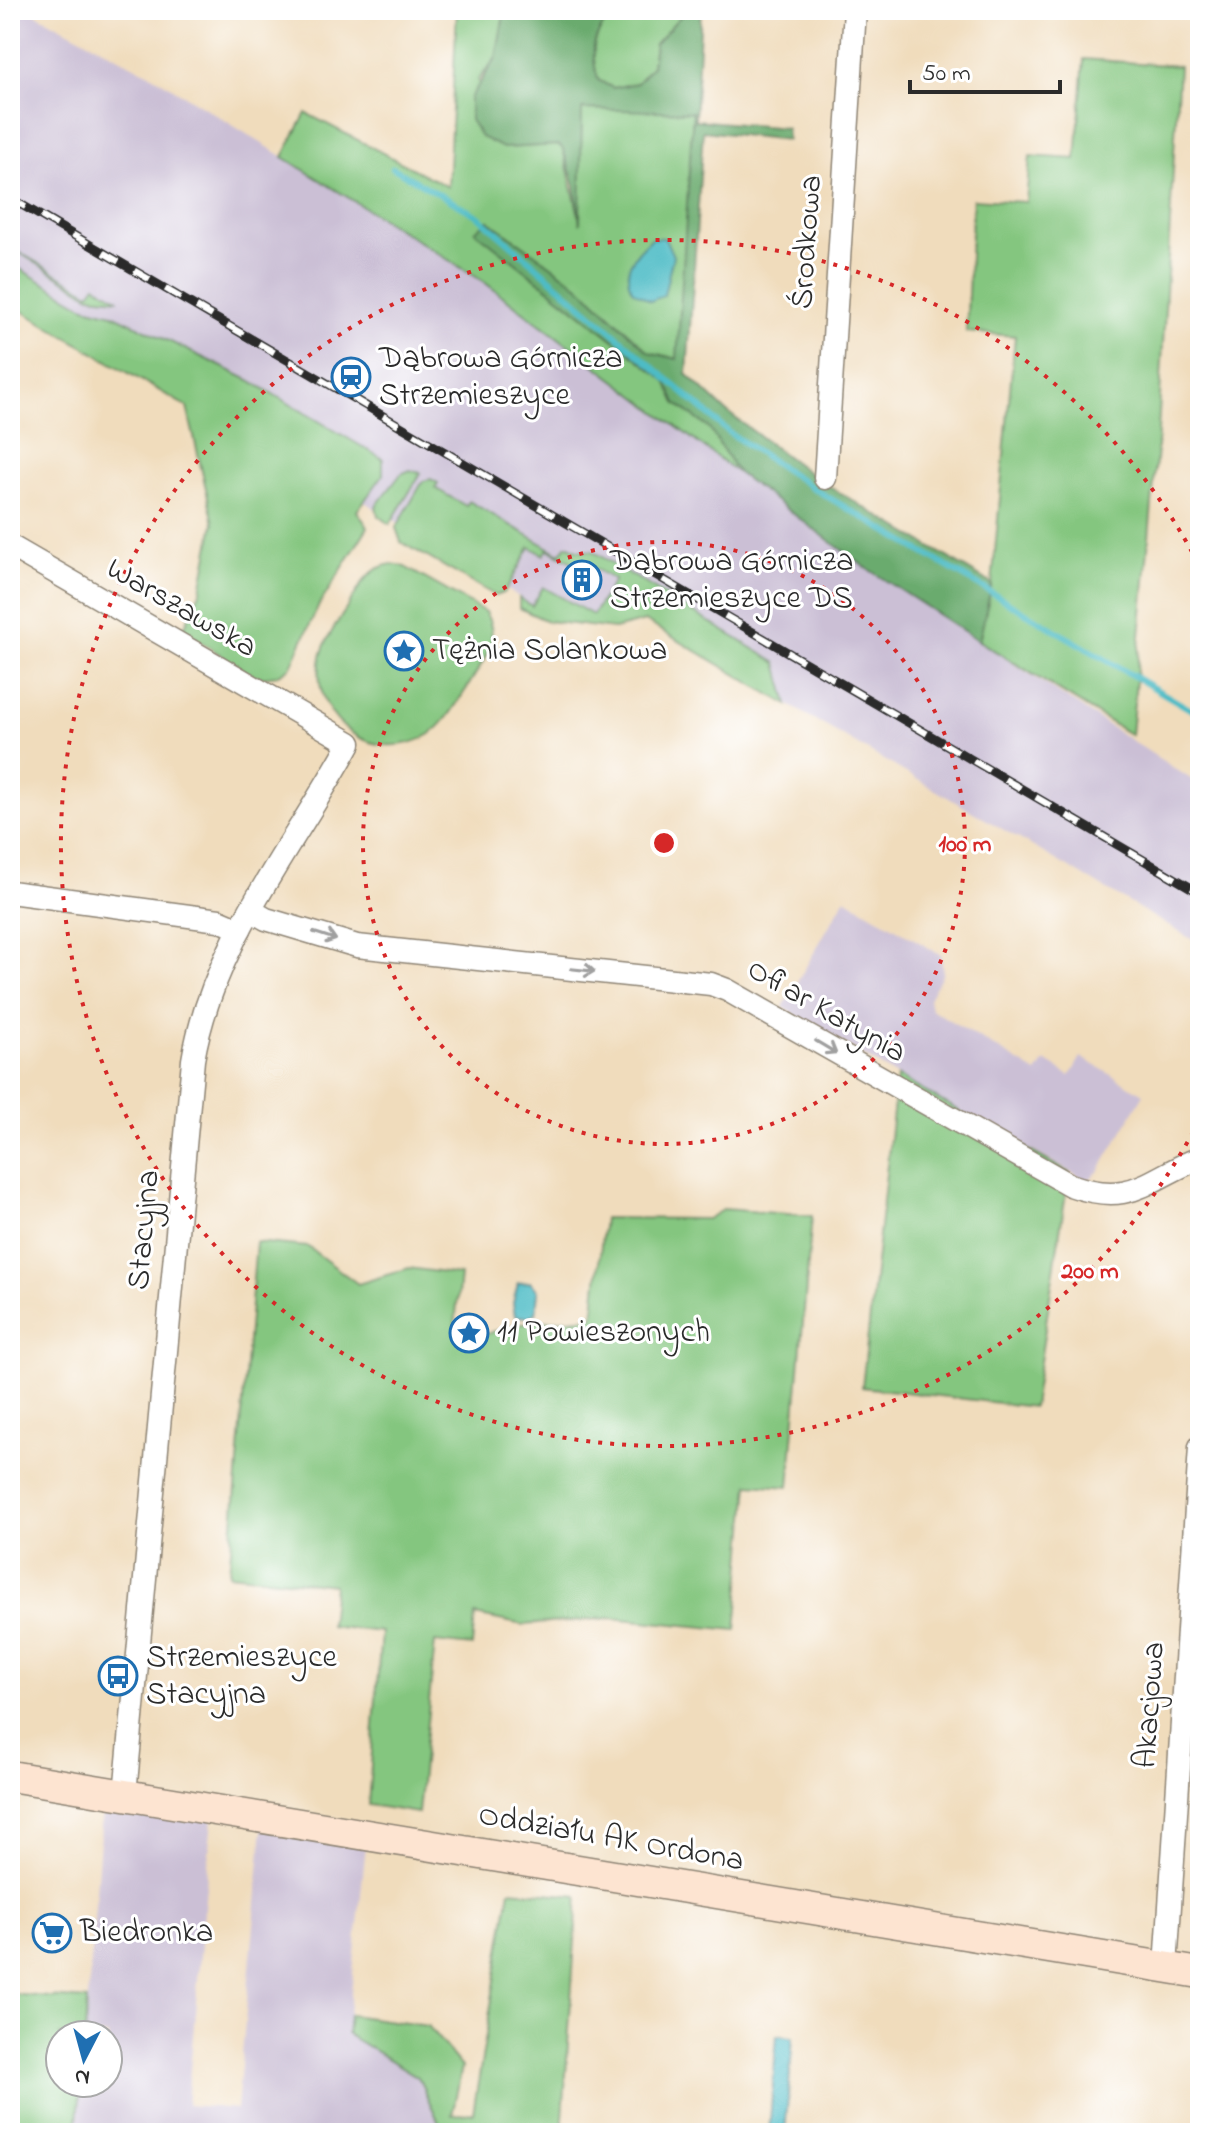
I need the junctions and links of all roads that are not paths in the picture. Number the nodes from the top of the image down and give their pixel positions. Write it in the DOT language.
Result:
graph roads {
  1 [pos="855,10"];
  2 [pos="825,478"];
  3 [pos="10,546"];
  4 [pos="321,727"];
  5 [pos="10,892"];
  6 [pos="246,920"];
  7 [pos="1200,1158"];
  8 [pos="1200,1447"];
  9 [pos="10,1776"];
  10 [pos="125,1794"];
  11 [pos="1166,1967"];
  12 [pos="1200,1973"];
  1 -- 2 [label="street, Środkowa"];
  3 -- 4 [label="street, Warszawska"];
  4 -- 6 [label="street, Stacyjna"];
  5 -- 6 [label="street, Ofiar Katynia"];
  6 -- 7 [label="street, Ofiar Katynia, one-way"];
  6 -- 10 [label="street, Stacyjna"];
  8 -- 11 [label="street, Akacjowa"];
  9 -- 10 [label="street, Oddziału AK Ordona"];
  10 -- 11 [label="street, Oddziału AK Ordona"];
  11 -- 12 [label="street, Oddziału AK Ordona"];
}
